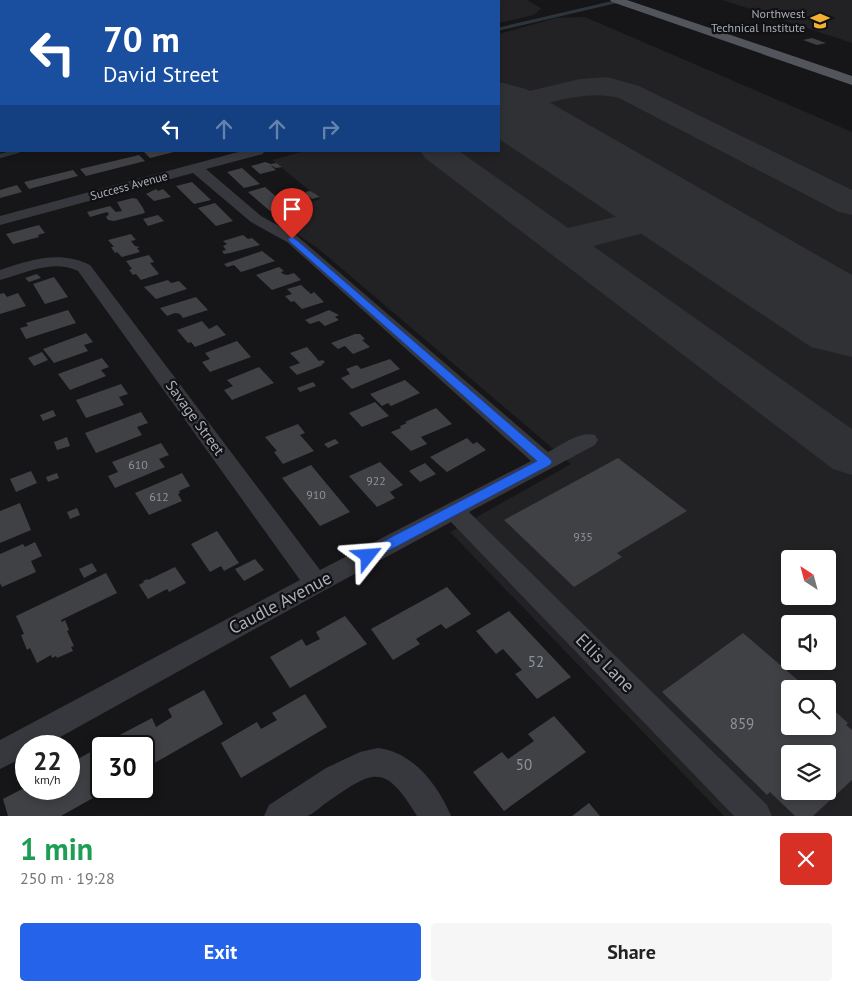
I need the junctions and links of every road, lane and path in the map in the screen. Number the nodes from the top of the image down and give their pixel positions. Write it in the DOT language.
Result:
graph roads {
  1 [pos="616,0"];
  2 [pos="852,81"];
  3 [pos="254,152"];
  4 [pos="196,168"];
  5 [pos="0,221"];
  6 [pos="0,275"];
  7 [pos="588,440"];
  8 [pos="546,462"];
  9 [pos="453,510"];
  10 [pos="316,582"];
  11 [pos="0,756"];
  12 [pos="280,816"];
  13 [pos="435,816"];
  14 [pos="756,816"];
  1 -- 2 [label="main road"];
  3 -- 4 [label="street, Success Avenue"];
  4 -- 5 [label="street, Success Avenue"];
  4 -- 8 [label="street"];
  6 -- 10 [label="street, Savage Street"];
  7 -- 8 [label="street, Caudle Avenue"];
  8 -- 9 [label="street, Caudle Avenue"];
  9 -- 10 [label="street, Caudle Avenue"];
  9 -- 14 [label="street, Ellis Lane"];
  10 -- 11 [label="street, Caudle Avenue"];
  12 -- 13 [label="street"];
}
